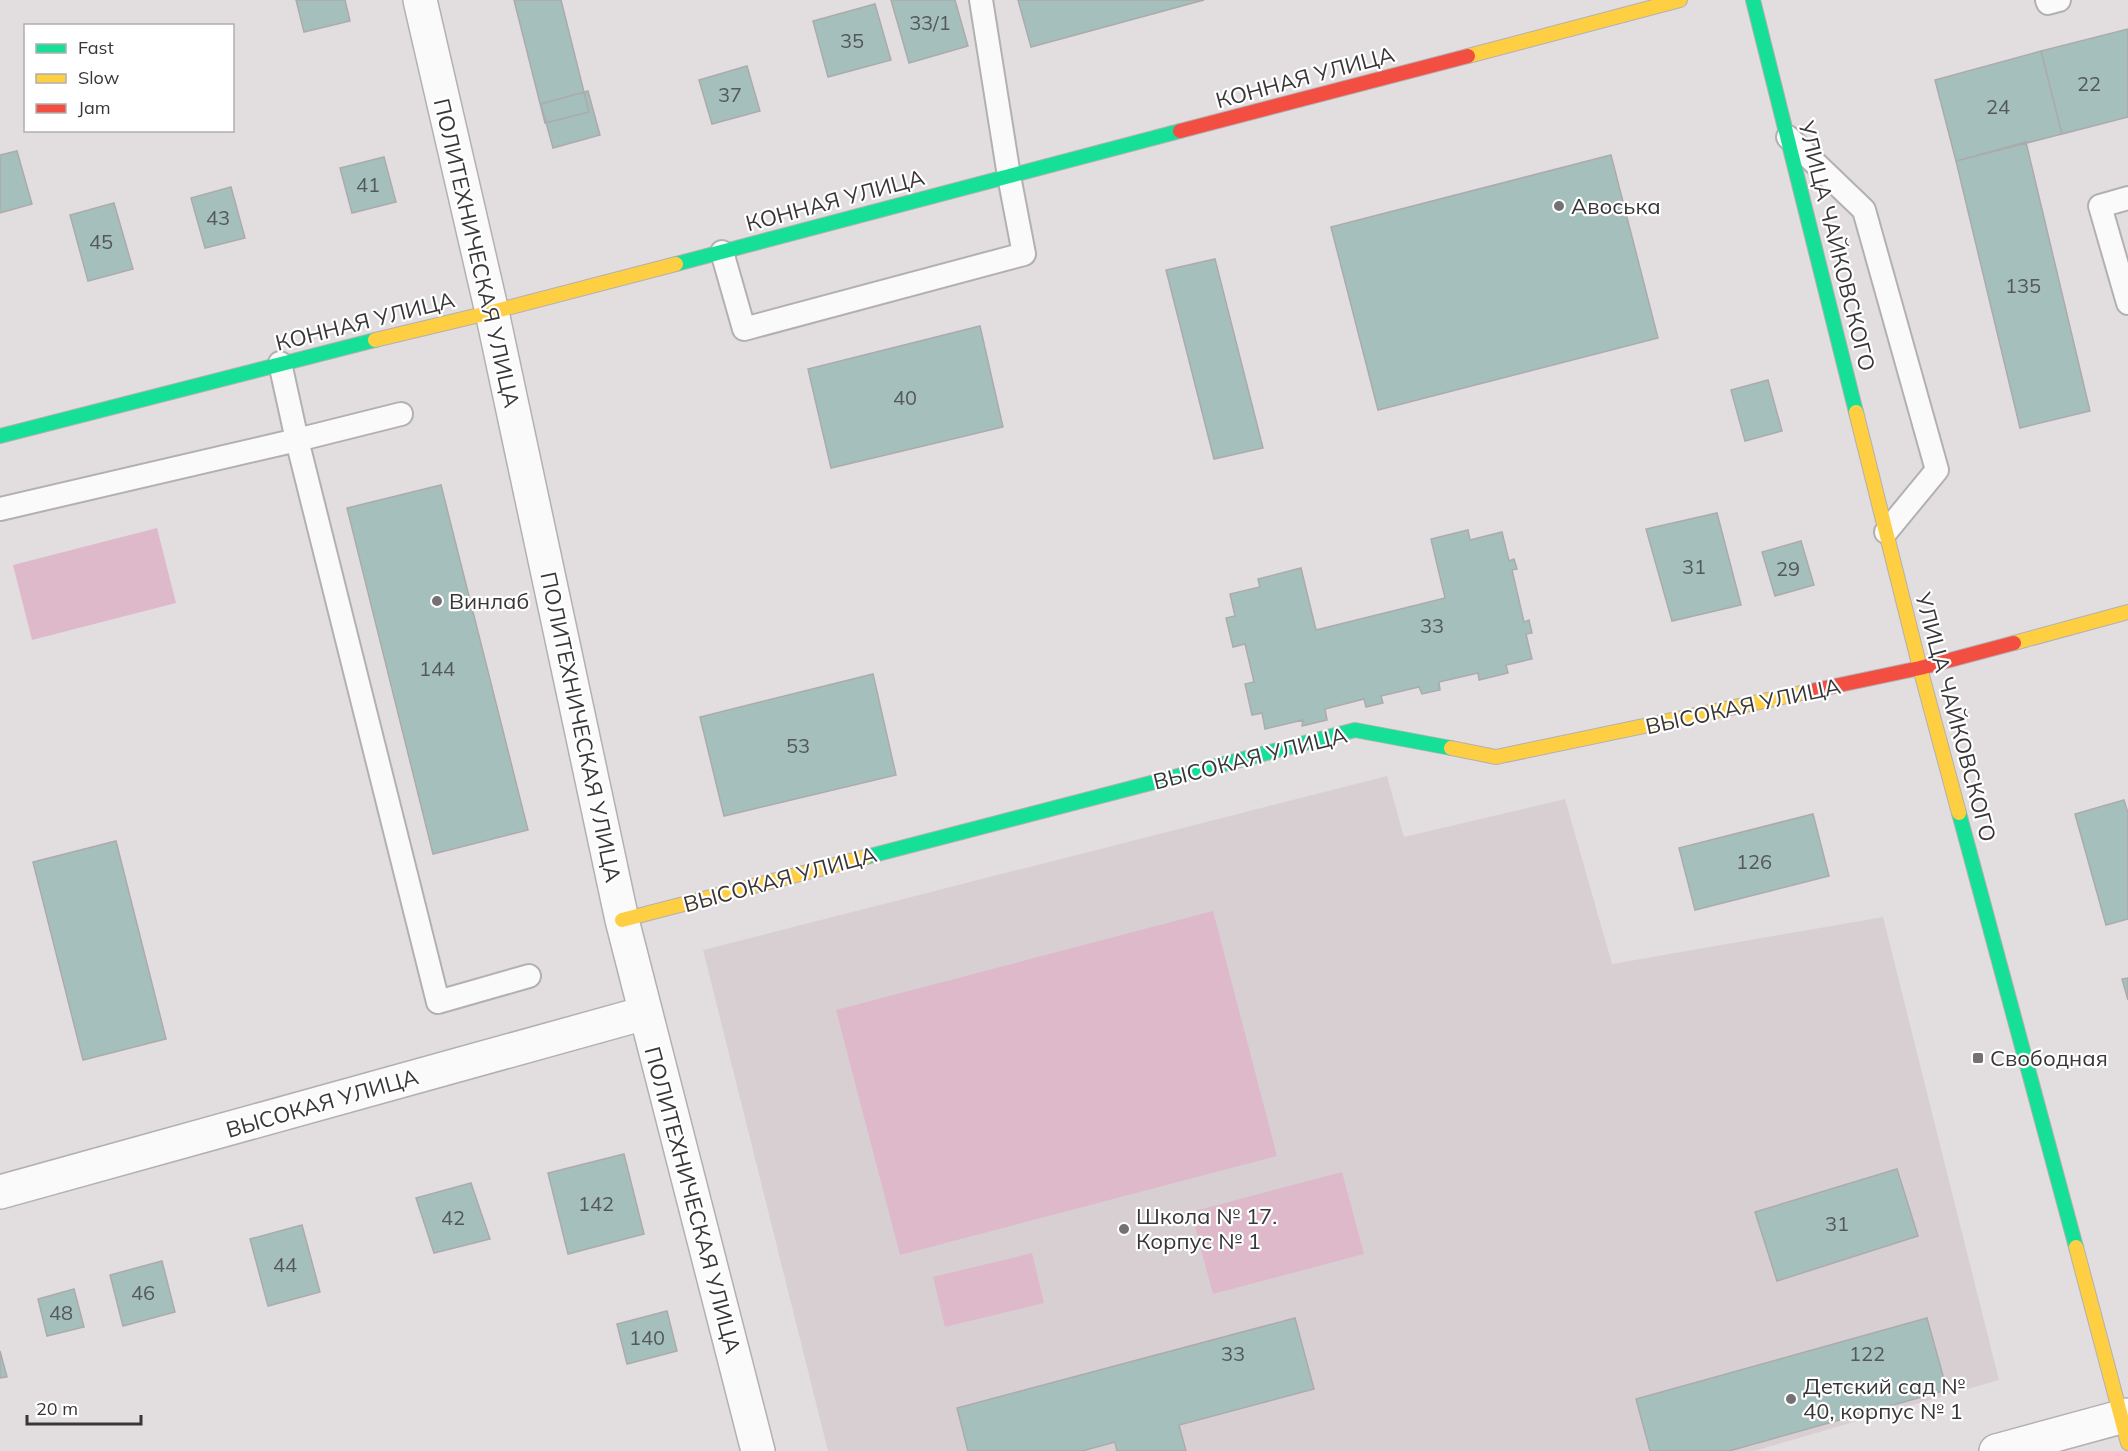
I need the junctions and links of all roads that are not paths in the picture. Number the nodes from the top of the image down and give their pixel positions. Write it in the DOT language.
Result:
graph roads {
  1 [pos="420,0"];
  2 [pos="981,0"];
  3 [pos="1680,0"];
  4 [pos="1754,0"];
  5 [pos="2047,0"];
  6 [pos="2059,0"];
  7 [pos="1787,136"];
  8 [pos="1009,176"];
  9 [pos="2128,198"];
  10 [pos="722,252"];
  11 [pos="2128,303"];
  12 [pos="492,312"];
  13 [pos="280,363"];
  14 [pos="401,414"];
  15 [pos="0,436"];
  16 [pos="297,440"];
  17 [pos="0,509"];
  18 [pos="1886,532"];
  19 [pos="2128,612"];
  20 [pos="1920,668"];
  21 [pos="622,920"];
  22 [pos="529,976"];
  23 [pos="645,1013"];
  24 [pos="0,1192"];
  25 [pos="2126,1425"];
  26 [pos="758,1451"];
  27 [pos="1996,1451"];
  1 -- 12 [label="street, ПОЛИТЕХНИЧЕСКАЯ УЛИЦА"];
  2 -- 8 [label="lane"];
  3 -- 8 [label="main road, КОННАЯ УЛИЦА"];
  4 -- 7 [label="main road, УЛИЦА ЧАЙКОВСКОГО"];
  5 -- 6 [label="lane"];
  7 -- 18 [label="main road, УЛИЦА ЧАЙКОВСКОГО"];
  7 -- 18 [label="lane"];
  8 -- 10 [label="main road, КОННАЯ УЛИЦА"];
  8 -- 10 [label="lane"];
  9 -- 11 [label="lane"];
  10 -- 12 [label="main road, КОННАЯ УЛИЦА"];
  12 -- 13 [label="main road, КОННАЯ УЛИЦА"];
  12 -- 21 [label="street, ПОЛИТЕХНИЧЕСКАЯ УЛИЦА"];
  13 -- 15 [label="main road, КОННАЯ УЛИЦА"];
  13 -- 16 [label="lane"];
  14 -- 16 [label="lane"];
  16 -- 17 [label="lane"];
  16 -- 22 [label="lane"];
  18 -- 20 [label="main road, УЛИЦА ЧАЙКОВСКОГО"];
  19 -- 20 [label="main road, ВЫСОКАЯ УЛИЦА"];
  20 -- 21 [label="main road, ВЫСОКАЯ УЛИЦА"];
  20 -- 25 [label="main road, УЛИЦА ЧАЙКОВСКОГО"];
  21 -- 23 [label="street, ПОЛИТЕХНИЧЕСКАЯ УЛИЦА"];
  23 -- 24 [label="street, ВЫСОКАЯ УЛИЦА"];
  23 -- 26 [label="street, ПОЛИТЕХНИЧЕСКАЯ УЛИЦА"];
  25 -- 27 [label="street"];
}
